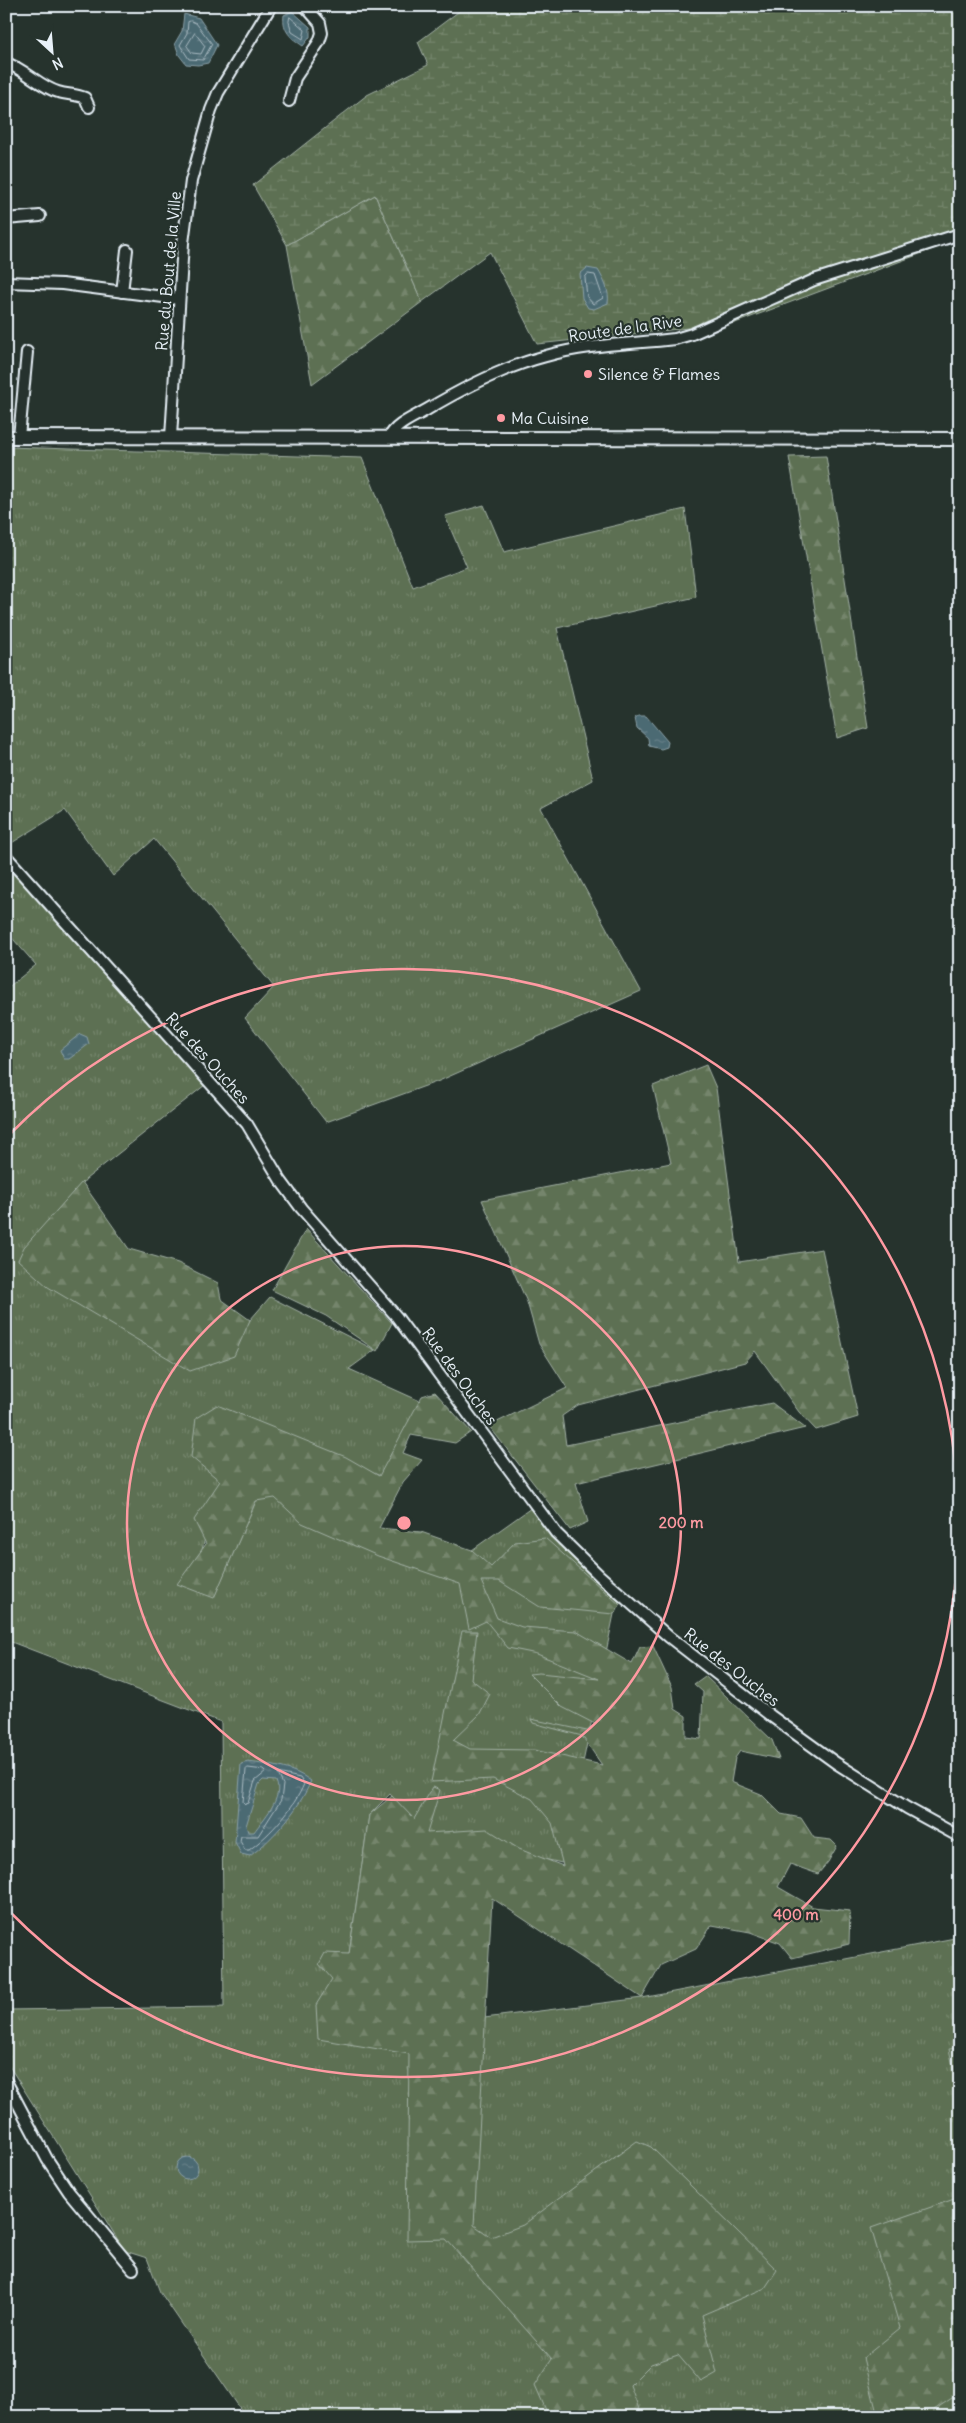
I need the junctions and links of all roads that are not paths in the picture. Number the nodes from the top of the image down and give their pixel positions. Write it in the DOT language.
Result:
graph roads {
  1 [pos="271,6"];
  2 [pos="305,6"];
  3 [pos="6,63"];
  4 [pos="290,101"];
  5 [pos="89,108"];
  6 [pos="40,216"];
  7 [pos="6,220"];
  8 [pos="960,234"];
  9 [pos="127,250"];
  10 [pos="6,281"];
  11 [pos="122,292"];
  12 [pos="179,299"];
  13 [pos="27,352"];
  14 [pos="12,437"];
  15 [pos="171,437"];
  16 [pos="389,438"];
  17 [pos="960,439"];
  18 [pos="6,856"];
  19 [pos="960,1837"];
  20 [pos="6,2080"];
  21 [pos="133,2269"];
  1 -- 12 [label="street, Rue du Bout de la Ville"];
  2 -- 4 [label="street"];
  3 -- 5 [label="street"];
  6 -- 7 [label="street"];
  8 -- 16 [label="street, Route de la Rive"];
  9 -- 11 [label="street"];
  10 -- 11 [label="street"];
  11 -- 12 [label="street"];
  12 -- 15 [label="street, Rue du Bout de la Ville"];
  13 -- 14 [label="street"];
  14 -- 15 [label="main road"];
  15 -- 16 [label="main road"];
  16 -- 17 [label="main road"];
  18 -- 19 [label="street, Rue des Ouches"];
  20 -- 21 [label="street"];
}
